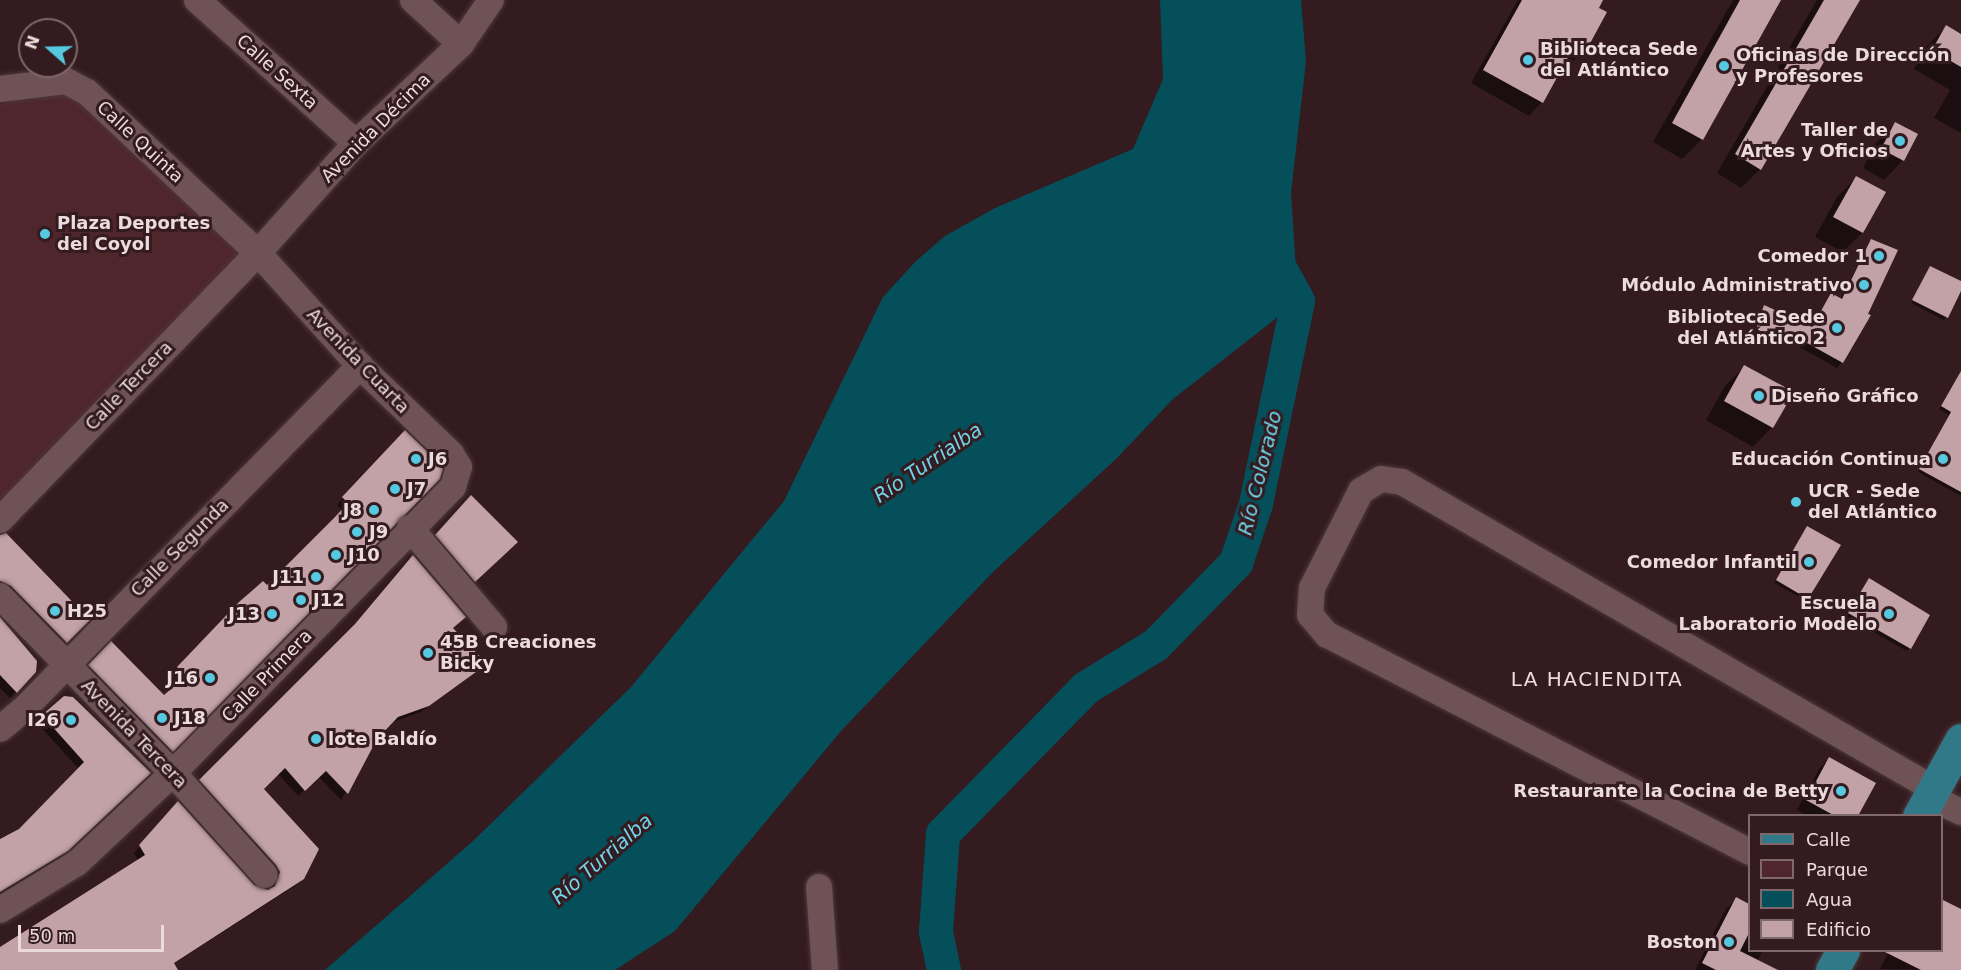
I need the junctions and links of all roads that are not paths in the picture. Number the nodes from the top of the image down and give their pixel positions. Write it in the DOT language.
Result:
graph roads {
  1 [pos="197,0"];
  2 [pos="413,0"];
  3 [pos="491,0"];
  4 [pos="461,44"];
  5 [pos="0,89"];
  6 [pos="356,143"];
  7 [pos="258,253"];
  8 [pos="360,366"];
  9 [pos="459,467"];
  10 [pos="0,520"];
  11 [pos="411,528"];
  12 [pos="0,596"];
  13 [pos="494,627"];
  14 [pos="67,663"];
  15 [pos="0,729"];
  16 [pos="1961,740"];
  17 [pos="173,773"];
  18 [pos="1928,801"];
  19 [pos="1961,812"];
  20 [pos="1748,851"];
  21 [pos="265,875"];
  22 [pos="819,887"];
  23 [pos="0,910"];
  24 [pos="825,970"];
  1 -- 6 [label="street, Calle Sexta"];
  2 -- 4 [label="street"];
  3 -- 4 [label="street, Avenida Décima"];
  4 -- 6 [label="street, Avenida Décima"];
  5 -- 7 [label="street, Calle Quinta"];
  6 -- 7 [label="street, Avenida Décima"];
  7 -- 8 [label="street, Avenida Cuarta"];
  7 -- 10 [label="street, Calle Tercera"];
  8 -- 9 [label="street, Avenida Cuarta"];
  8 -- 14 [label="street, Calle Segunda"];
  9 -- 11 [label="street, Calle Primera"];
  11 -- 13 [label="street"];
  11 -- 17 [label="street, Calle Primera"];
  12 -- 14 [label="street, Avenida Tercera"];
  14 -- 15 [label="street, Calle Segunda"];
  14 -- 17 [label="street, Avenida Tercera"];
  16 -- 18 [label="main road"];
  17 -- 21 [label="street, Avenida Tercera"];
  17 -- 23 [label="street, Calle Primera"];
  18 -- 19 [label="street"];
  18 -- 20 [label="street"];
  22 -- 24 [label="street"];
}
